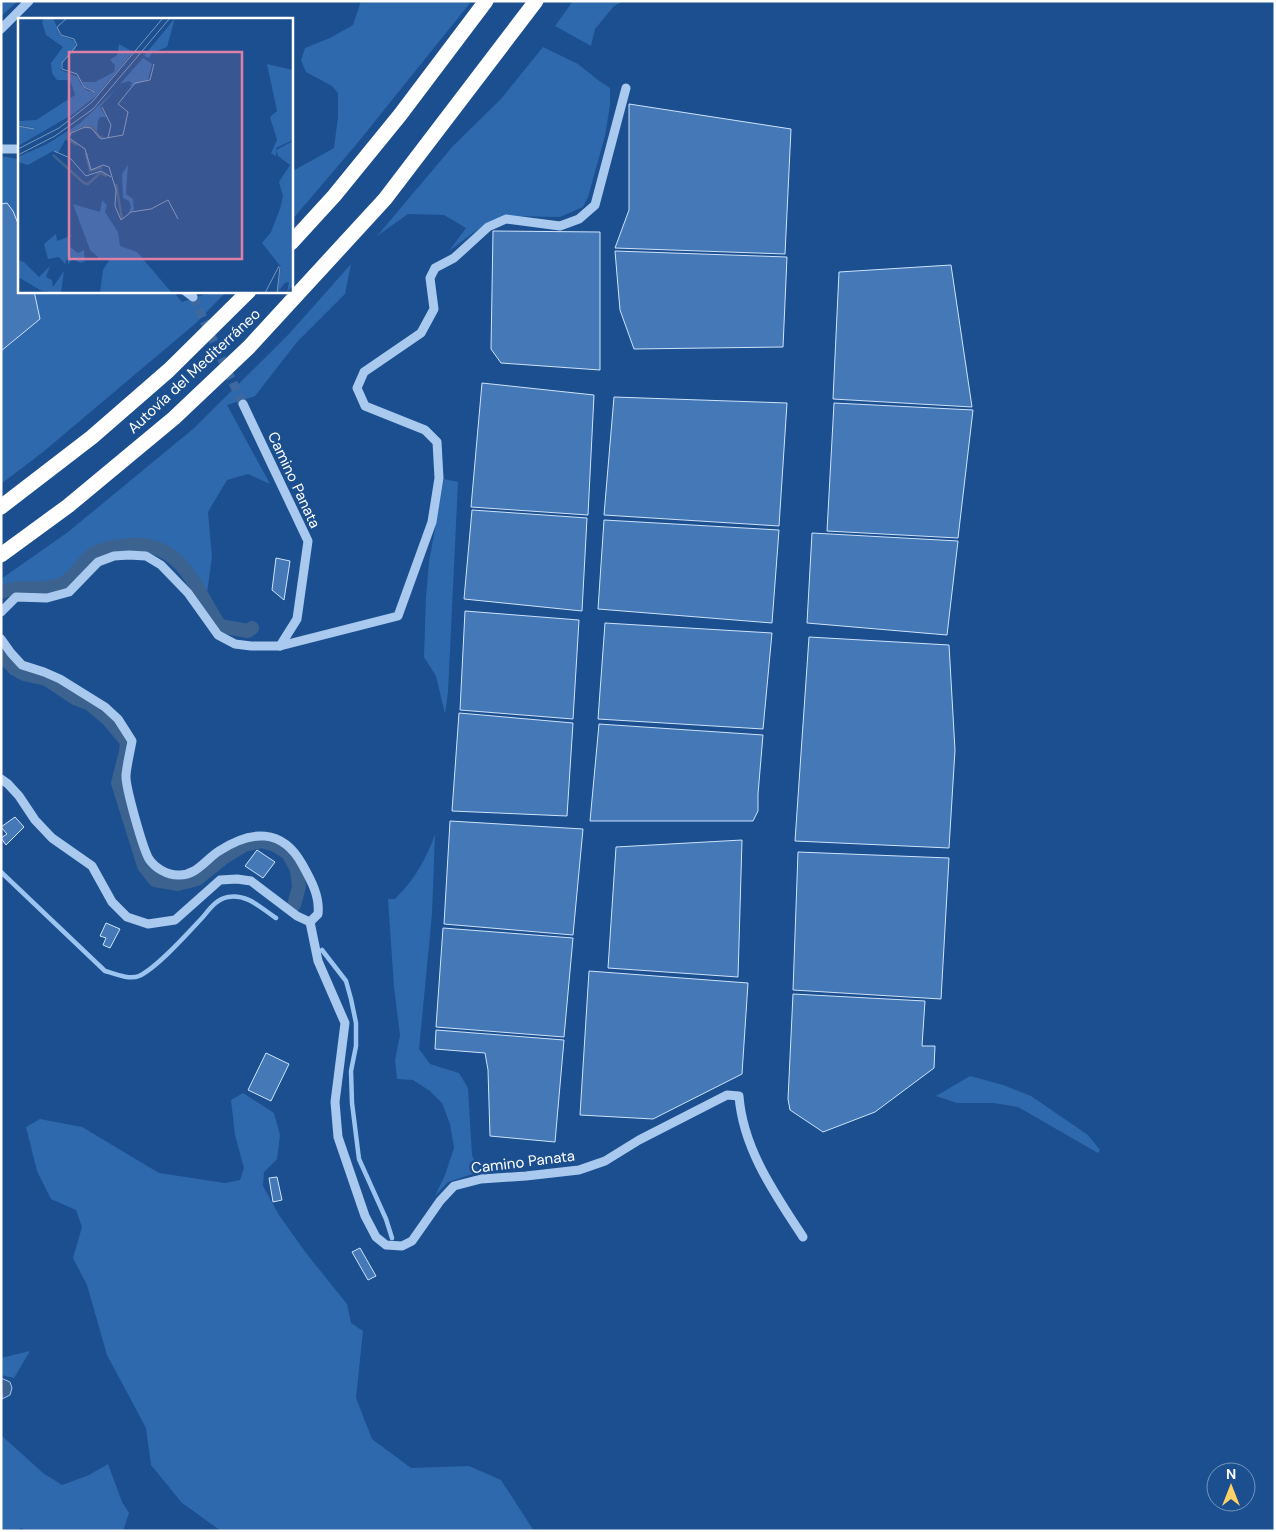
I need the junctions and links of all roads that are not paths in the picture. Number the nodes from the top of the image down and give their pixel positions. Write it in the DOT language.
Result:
graph roads {
  1 [pos="29,1"];
  2 [pos="486,1"];
  3 [pos="536,1"];
  4 [pos="1,29"];
  5 [pos="626,88"];
  6 [pos="1,149"];
  7 [pos="18,149"];
  8 [pos="292,242"];
  9 [pos="247,292"];
  10 [pos="243,404"];
  11 [pos="1,507"];
  12 [pos="1,555"];
  13 [pos="1,612"];
  14 [pos="1,638"];
  15 [pos="280,646"];
  16 [pos="1,779"];
  17 [pos="310,922"];
  18 [pos="803,1237"];
  1 -- 4 [label="street"];
  2 -- 8 [label="highway"];
  3 -- 12 [label="highway, Autovía del Mediterráneo"];
  5 -- 15 [label="street"];
  6 -- 7 [label="street"];
  9 -- 11 [label="highway, Autovía del Mediterráneo"];
  10 -- 15 [label="street, Camino Panata"];
  13 -- 15 [label="street"];
  14 -- 17 [label="street"];
  16 -- 17 [label="street"];
  17 -- 18 [label="street, Camino Panata"];
}
